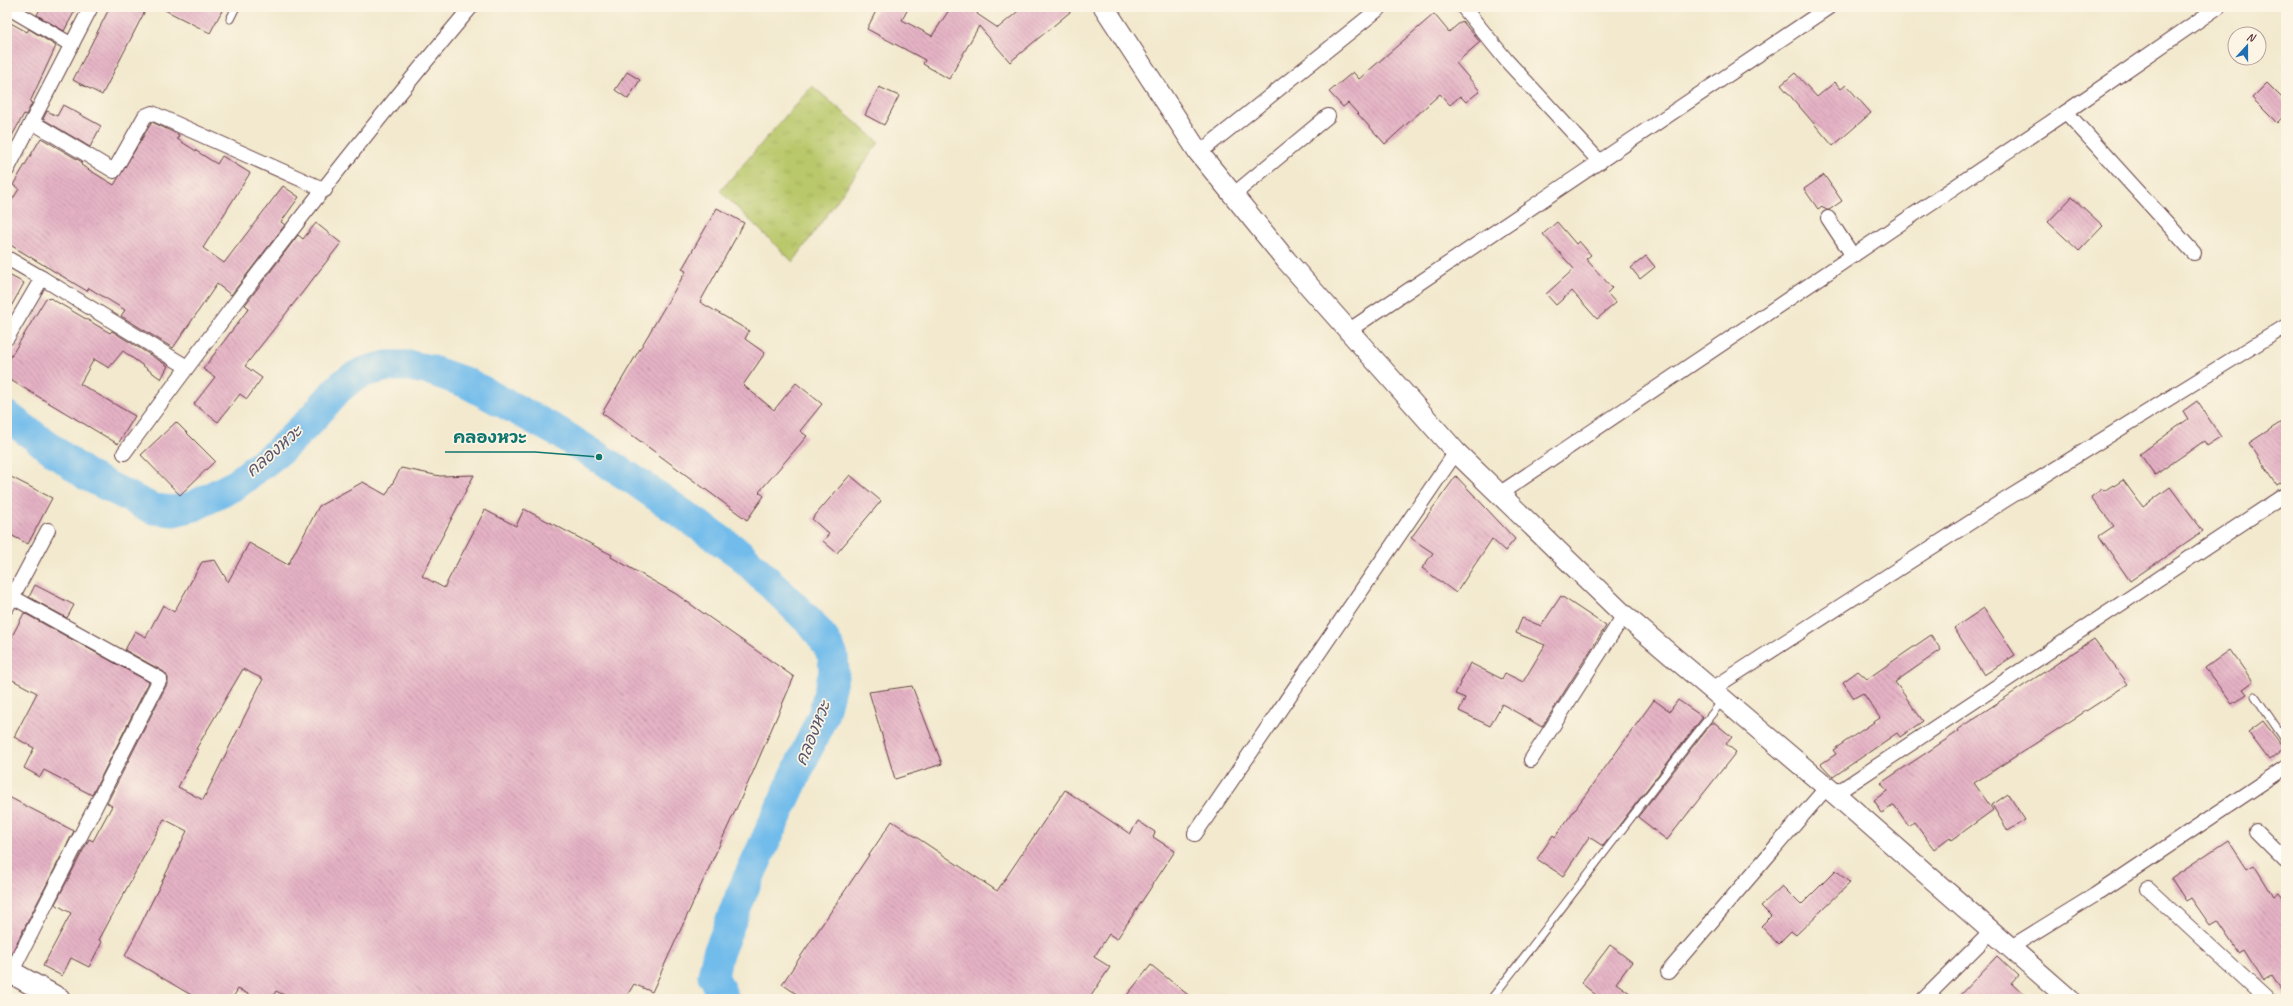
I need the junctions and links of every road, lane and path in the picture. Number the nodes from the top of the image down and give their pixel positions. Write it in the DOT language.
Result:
graph roads {
  1 [pos="7,7"];
  2 [pos="91,7"];
  3 [pos="236,7"];
  4 [pos="471,7"];
  5 [pos="1104,7"];
  6 [pos="1381,7"];
  7 [pos="1463,7"];
  8 [pos="1829,7"];
  9 [pos="2218,7"];
  10 [pos="230,19"];
  11 [pos="72,45"];
  12 [pos="2066,112"];
  13 [pos="1328,116"];
  14 [pos="32,122"];
  15 [pos="1199,153"];
  16 [pos="1600,162"];
  17 [pos="7,170"];
  18 [pos="325,190"];
  19 [pos="1233,195"];
  20 [pos="1828,218"];
  21 [pos="2194,253"];
  22 [pos="1853,256"];
  23 [pos="7,258"];
  24 [pos="42,278"];
  25 [pos="2286,326"];
  26 [pos="1348,331"];
  27 [pos="7,338"];
  28 [pos="187,367"];
  29 [pos="1456,452"];
  30 [pos="124,453"];
  31 [pos="1499,494"];
  32 [pos="2286,494"];
  33 [pos="48,530"];
  34 [pos="9,599"];
  35 [pos="1624,615"];
  36 [pos="1718,693"];
  37 [pos="2255,696"];
  38 [pos="2286,742"];
  39 [pos="1531,760"];
  40 [pos="2286,767"];
  41 [pos="1831,790"];
  42 [pos="2256,831"];
  43 [pos="1195,834"];
  44 [pos="2286,861"];
  45 [pos="2148,889"];
  46 [pos="1993,930"];
  47 [pos="2011,947"];
  48 [pos="9,972"];
  49 [pos="1668,972"];
  50 [pos="59,999"];
  51 [pos="1491,999"];
  52 [pos="1924,999"];
  53 [pos="2069,999"];
  54 [pos="2267,999"];
  1 -- 11 [label="street"];
  2 -- 11 [label="street"];
  3 -- 10 [label="lane"];
  4 -- 18 [label="street"];
  5 -- 15 [label="street"];
  6 -- 15 [label="street"];
  7 -- 16 [label="street"];
  8 -- 16 [label="street"];
  9 -- 12 [label="street"];
  11 -- 14 [label="street"];
  12 -- 21 [label="street"];
  12 -- 22 [label="street"];
  13 -- 19 [label="street"];
  14 -- 17 [label="street"];
  14 -- 18 [label="street"];
  15 -- 19 [label="street"];
  16 -- 26 [label="street"];
  18 -- 28 [label="street"];
  19 -- 26 [label="street"];
  20 -- 22 [label="street"];
  22 -- 31 [label="street"];
  23 -- 24 [label="street"];
  24 -- 27 [label="street"];
  24 -- 28 [label="street"];
  25 -- 36 [label="street"];
  26 -- 29 [label="street"];
  28 -- 30 [label="street"];
  29 -- 31 [label="street"];
  29 -- 43 [label="street"];
  31 -- 35 [label="street"];
  32 -- 41 [label="street"];
  33 -- 34 [label="street"];
  34 -- 48 [label="street"];
  35 -- 36 [label="street"];
  35 -- 39 [label="street"];
  36 -- 41 [label="street"];
  36 -- 51 [label="lane"];
  37 -- 38 [label="lane"];
  40 -- 47 [label="street"];
  41 -- 46 [label="street"];
  41 -- 49 [label="street"];
  42 -- 44 [label="street"];
  45 -- 54 [label="street"];
  46 -- 47 [label="street"];
  46 -- 52 [label="street"];
  47 -- 53 [label="street"];
  48 -- 50 [label="highway"];
}
